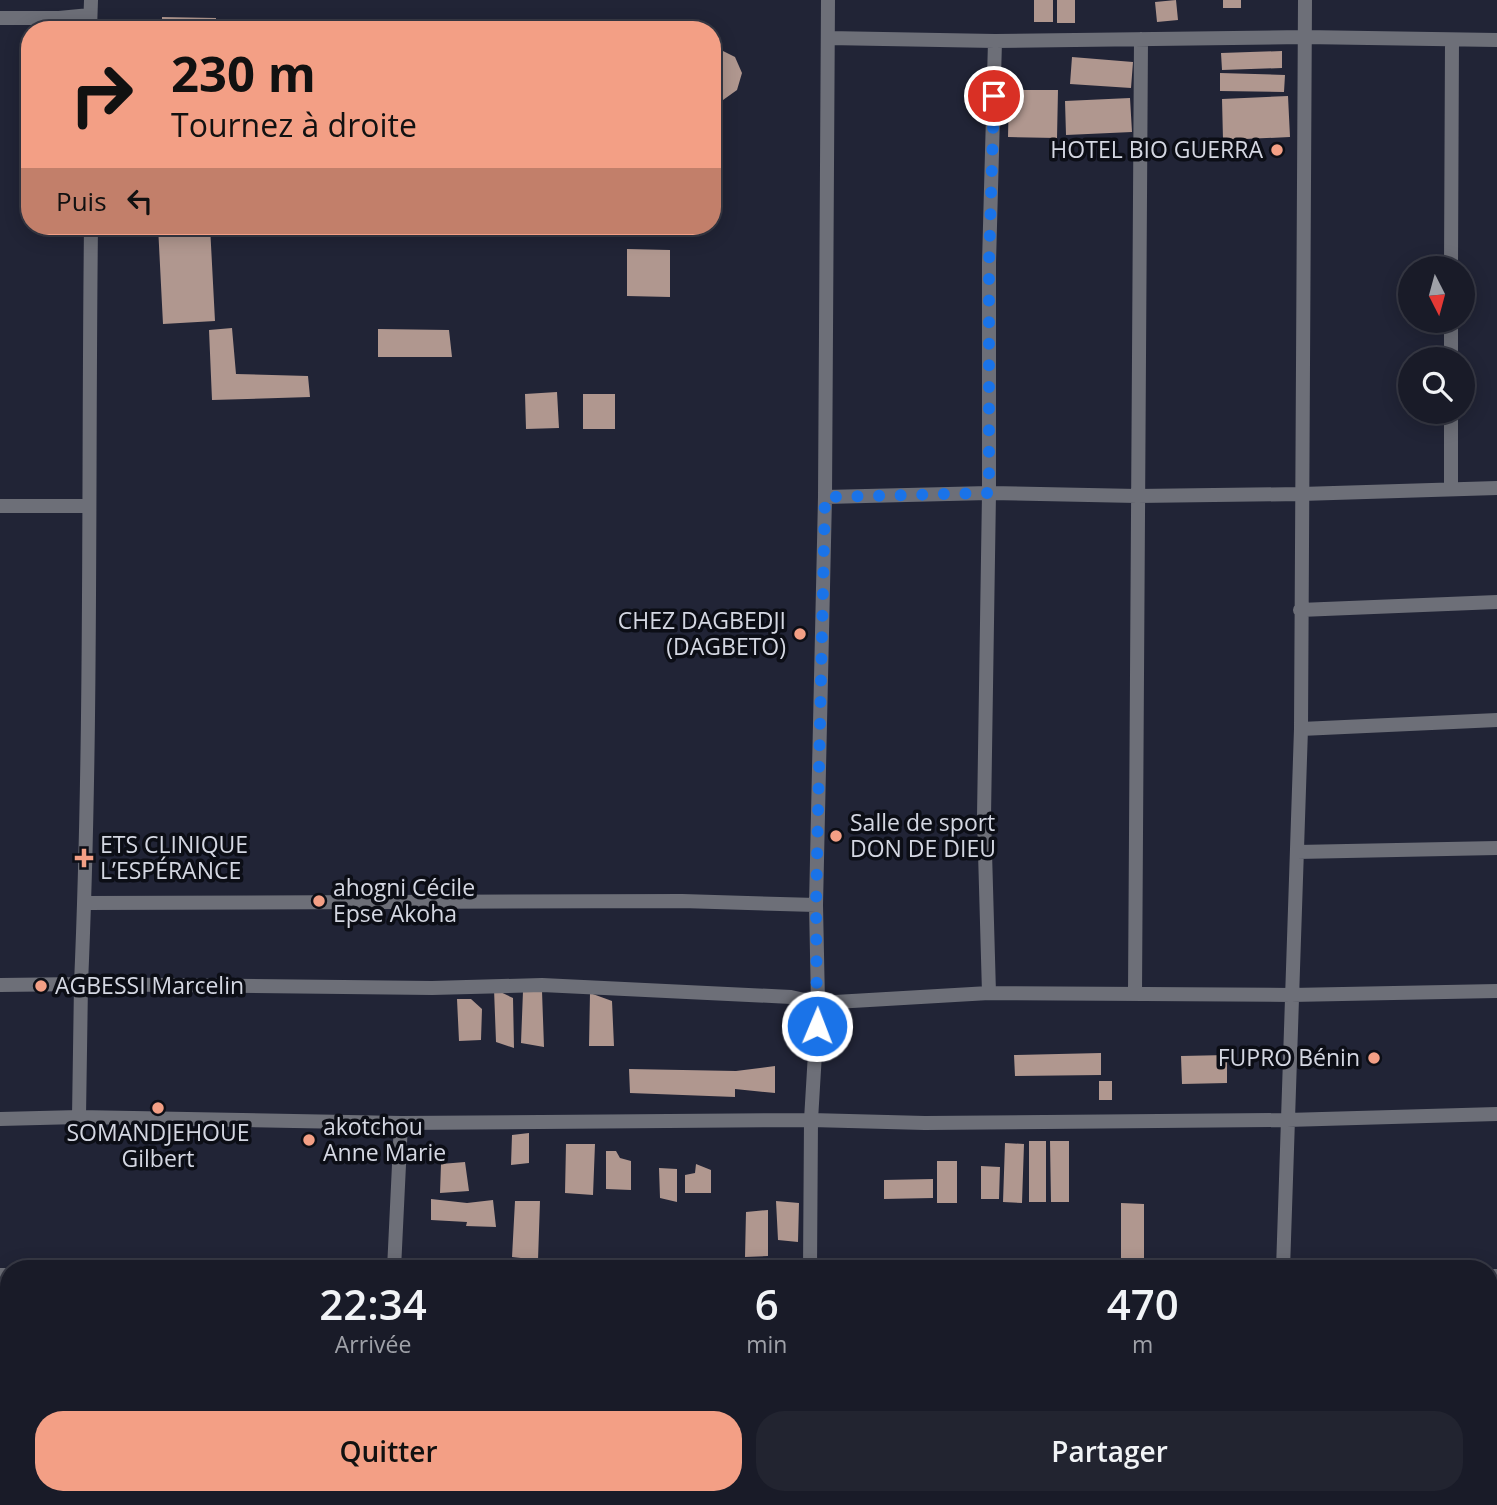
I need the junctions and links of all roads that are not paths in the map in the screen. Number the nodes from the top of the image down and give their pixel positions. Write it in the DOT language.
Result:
graph roads {
  1 [pos="828,0"];
  2 [pos="1305,0"];
  3 [pos="90,15"];
  4 [pos="0,18"];
  5 [pos="1304,37"];
  6 [pos="828,38"];
  7 [pos="1141,39"];
  8 [pos="1452,40"];
  9 [pos="1497,40"];
  10 [pos="995,41"];
  11 [pos="91,235"];
  12 [pos="1451,256"];
  13 [pos="1451,424"];
  14 [pos="1497,488"];
  15 [pos="1451,489"];
  16 [pos="989,493"];
  17 [pos="1301,494"];
  18 [pos="1137,496"];
  19 [pos="825,497"];
  20 [pos="0,506"];
  21 [pos="88,506"];
  22 [pos="1497,602"];
  23 [pos="1300,610"];
  24 [pos="1497,720"];
  25 [pos="1301,729"];
  26 [pos="1497,848"];
  27 [pos="1297,852"];
  28 [pos="85,903"];
  29 [pos="816,905"];
  30 [pos="81,984"];
  31 [pos="0,985"];
  32 [pos="1497,991"];
  33 [pos="989,993"];
  34 [pos="1135,993"];
  35 [pos="1290,995"];
  36 [pos="818,1003"];
  37 [pos="1497,1114"];
  38 [pos="79,1117"];
  39 [pos="0,1119"];
  40 [pos="811,1120"];
  41 [pos="1287,1120"];
  42 [pos="401,1123"];
  43 [pos="394,1260"];
  44 [pos="810,1260"];
  45 [pos="1283,1260"];
  1 -- 6 [label="street"];
  2 -- 5 [label="street"];
  3 -- 4 [label="street"];
  5 -- 7 [label="street"];
  5 -- 8 [label="street"];
  5 -- 17 [label="street"];
  6 -- 10 [label="street"];
  6 -- 19 [label="street"];
  7 -- 10 [label="street"];
  7 -- 18 [label="street"];
  8 -- 9 [label="street"];
  8 -- 12 [label="street"];
  10 -- 16 [label="street"];
  11 -- 21 [label="street"];
  13 -- 15 [label="street"];
  14 -- 15 [label="street"];
  15 -- 17 [label="street"];
  16 -- 18 [label="street"];
  16 -- 19 [label="street"];
  16 -- 33 [label="street"];
  17 -- 18 [label="street"];
  17 -- 23 [label="street"];
  18 -- 34 [label="street"];
  19 -- 29 [label="street"];
  20 -- 21 [label="street"];
  21 -- 28 [label="street"];
  22 -- 23 [label="street"];
  23 -- 25 [label="street"];
  24 -- 25 [label="street"];
  25 -- 27 [label="street"];
  26 -- 27 [label="street"];
  27 -- 35 [label="street"];
  28 -- 29 [label="street"];
  28 -- 30 [label="street"];
  29 -- 36 [label="street"];
  30 -- 31 [label="street"];
  30 -- 36 [label="street"];
  30 -- 38 [label="street"];
  32 -- 35 [label="street"];
  33 -- 34 [label="street"];
  33 -- 36 [label="street"];
  34 -- 35 [label="street"];
  35 -- 41 [label="street"];
  36 -- 40 [label="street"];
  37 -- 41 [label="street"];
  38 -- 39 [label="street"];
  38 -- 42 [label="street"];
  40 -- 41 [label="street"];
  40 -- 42 [label="street"];
  40 -- 44 [label="street"];
  41 -- 45 [label="street"];
  42 -- 43 [label="street"];
}
